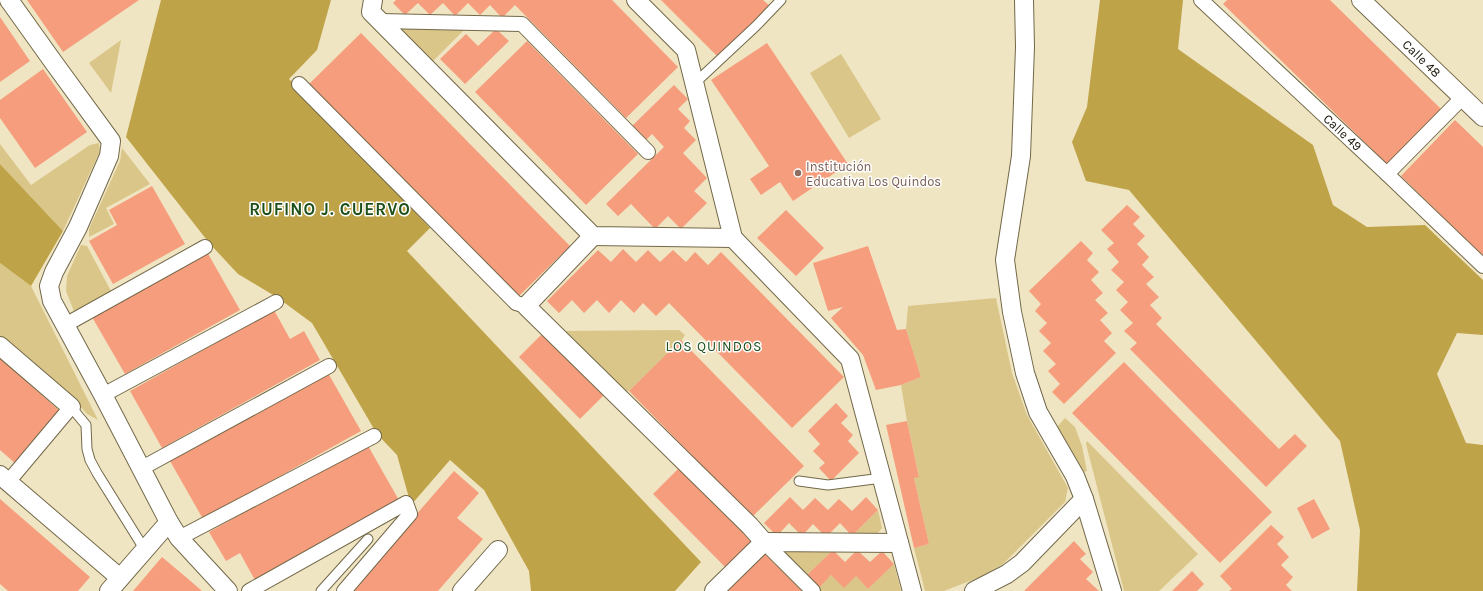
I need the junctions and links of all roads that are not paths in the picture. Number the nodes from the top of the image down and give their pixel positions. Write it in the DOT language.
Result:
graph roads {
  1 [pos="10,0"];
  2 [pos="372,0"];
  3 [pos="636,0"];
  4 [pos="1024,0"];
  5 [pos="1201,0"];
  6 [pos="1361,0"];
  7 [pos="780,1"];
  8 [pos="380,21"];
  9 [pos="695,83"];
  10 [pos="299,84"];
  11 [pos="1463,97"];
  12 [pos="1483,117"];
  13 [pos="648,152"];
  14 [pos="1387,174"];
  15 [pos="593,236"];
  16 [pos="733,238"];
  17 [pos="205,247"];
  18 [pos="1483,266"];
  19 [pos="276,302"];
  20 [pos="526,306"];
  21 [pos="65,325"];
  22 [pos="0,346"];
  23 [pos="329,366"];
  24 [pos="103,394"];
  25 [pos="71,407"];
  26 [pos="374,436"];
  27 [pos="142,468"];
  28 [pos="4,478"];
  29 [pos="882,478"];
  30 [pos="799,481"];
  31 [pos="1084,499"];
  32 [pos="169,522"];
  33 [pos="179,538"];
  34 [pos="368,539"];
  35 [pos="764,542"];
  36 [pos="899,543"];
  37 [pos="145,550"];
  38 [pos="498,550"];
  39 [pos="115,584"];
  40 [pos="979,590"];
  41 [pos="228,591"];
  42 [pos="249,591"];
  43 [pos="321,591"];
  44 [pos="344,591"];
  45 [pos="462,591"];
  46 [pos="714,591"];
  47 [pos="813,591"];
  48 [pos="912,591"];
  49 [pos="1112,591"];
  1 -- 21 [label="street"];
  2 -- 8 [label="street"];
  3 -- 9 [label="street"];
  4 -- 31 [label="street"];
  5 -- 14 [label="street, Calle 49"];
  6 -- 11 [label="street, Calle 48"];
  7 -- 9 [label="lane"];
  8 -- 13 [label="street"];
  8 -- 15 [label="street"];
  9 -- 16 [label="street"];
  10 -- 20 [label="street"];
  11 -- 12 [label="street, Calle 48"];
  11 -- 14 [label="street"];
  14 -- 18 [label="street, Calle 49"];
  15 -- 16 [label="street"];
  15 -- 20 [label="street"];
  16 -- 29 [label="street"];
  17 -- 21 [label="street"];
  19 -- 24 [label="street"];
  20 -- 35 [label="street"];
  21 -- 24 [label="street"];
  22 -- 25 [label="street"];
  23 -- 27 [label="street"];
  24 -- 27 [label="street"];
  25 -- 28 [label="street"];
  25 -- 37 [label="lane"];
  26 -- 33 [label="street"];
  27 -- 32 [label="street"];
  28 -- 39 [label="street"];
  29 -- 30 [label="lane"];
  29 -- 36 [label="street"];
  31 -- 40 [label="street"];
  31 -- 49 [label="street"];
  32 -- 33 [label="street"];
  32 -- 37 [label="street"];
  33 -- 41 [label="street"];
  34 -- 43 [label="lane"];
  35 -- 36 [label="street"];
  35 -- 46 [label="street"];
  35 -- 47 [label="street"];
  36 -- 48 [label="street"];
  37 -- 39 [label="street"];
  38 -- 45 [label="street"];
  42 -- 44 [label="street"];
}
